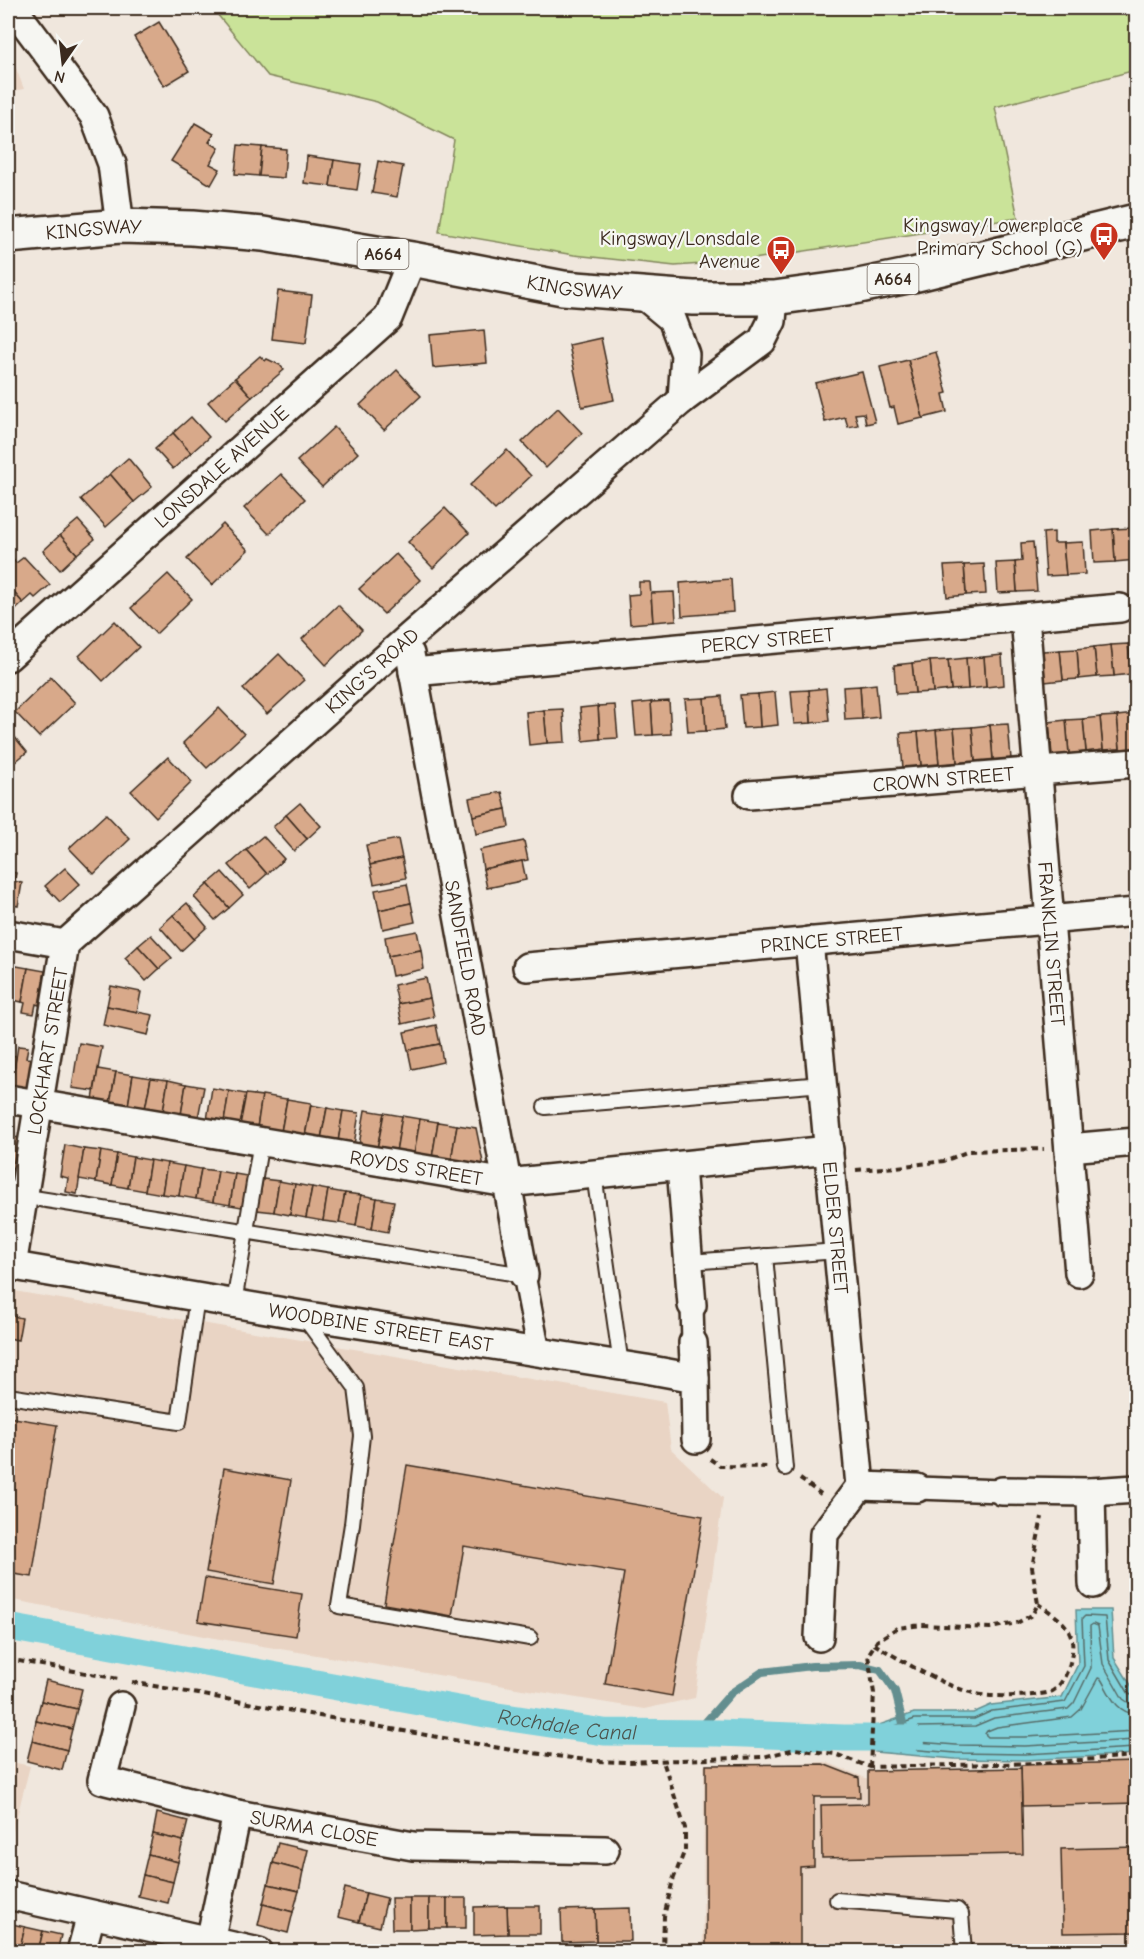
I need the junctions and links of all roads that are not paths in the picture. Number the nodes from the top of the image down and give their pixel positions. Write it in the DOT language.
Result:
graph roads {
  1 [pos="13,8"];
  2 [pos="1137,221"];
  3 [pos="120,226"];
  4 [pos="8,236"];
  5 [pos="412,259"];
  6 [pos="643,296"];
  7 [pos="774,298"];
  8 [pos="682,400"];
  9 [pos="1120,608"];
  10 [pos="1025,617"];
  11 [pos="407,639"];
  12 [pos="8,657"];
  13 [pos="413,672"];
  14 [pos="1137,763"];
  15 [pos="1038,771"];
  16 [pos="749,795"];
  17 [pos="1137,912"];
  18 [pos="1050,920"];
  19 [pos="8,934"];
  20 [pos="809,941"];
  21 [pos="64,944"];
  22 [pos="527,967"];
  23 [pos="823,1084"];
  24 [pos="8,1099"];
  25 [pos="39,1104"];
  26 [pos="545,1107"];
  27 [pos="261,1141"];
  28 [pos="1137,1142"];
  29 [pos="1069,1148"];
  30 [pos="830,1161"];
  31 [pos="681,1166"];
  32 [pos="594,1174"];
  33 [pos="507,1183"];
  34 [pos="16,1195"];
  35 [pos="247,1232"];
  36 [pos="838,1251"];
  37 [pos="765,1256"];
  38 [pos="689,1262"];
  39 [pos="10,1266"];
  40 [pos="1079,1273"];
  41 [pos="524,1275"];
  42 [pos="197,1297"];
  43 [pos="234,1303"];
  44 [pos="692,1305"];
  45 [pos="302,1315"];
  46 [pos="693,1343"];
  47 [pos="539,1352"];
  48 [pos="621,1365"];
  49 [pos="695,1378"];
  50 [pos="8,1396"];
  51 [pos="696,1439"];
  52 [pos="785,1468"];
  53 [pos="860,1486"];
  54 [pos="916,1488"];
  55 [pos="1137,1489"];
  56 [pos="1002,1491"];
  57 [pos="1091,1492"];
  58 [pos="1093,1584"];
  59 [pos="819,1637"];
  60 [pos="530,1638"];
  61 [pos="121,1706"];
  62 [pos="237,1814"];
  63 [pos="605,1850"];
  64 [pos="8,1895"];
  65 [pos="837,1900"];
  66 [pos="91,1915"];
  67 [pos="210,1941"];
  68 [pos="81,1952"];
  69 [pos="259,1952"];
  70 [pos="964,1952"];
  1 -- 3 [label="street"];
  2 -- 7 [label="highway, KINGSWAY / A664"];
  3 -- 4 [label="highway, KINGSWAY / A664"];
  3 -- 5 [label="highway, KINGSWAY / A664"];
  5 -- 6 [label="highway, KINGSWAY / A664"];
  5 -- 12 [label="street, LONSDALE AVENUE"];
  6 -- 7 [label="highway, KINGSWAY / A664"];
  6 -- 8 [label="street"];
  7 -- 8 [label="street, KING'S ROAD"];
  8 -- 11 [label="street, KING'S ROAD"];
  9 -- 10 [label="street, PERCY STREET"];
  10 -- 13 [label="street, PERCY STREET"];
  10 -- 15 [label="street, FRANKLIN STREET"];
  11 -- 13 [label="street, SANDFIELD ROAD"];
  11 -- 21 [label="street, KING'S ROAD"];
  13 -- 33 [label="street, SANDFIELD ROAD"];
  14 -- 15 [label="street, CROWN STREET"];
  15 -- 16 [label="street, CROWN STREET"];
  15 -- 18 [label="street, FRANKLIN STREET"];
  17 -- 18 [label="street, PRINCE STREET"];
  18 -- 20 [label="street, PRINCE STREET"];
  18 -- 29 [label="street, FRANKLIN STREET"];
  19 -- 21 [label="street"];
  20 -- 22 [label="street, PRINCE STREET"];
  20 -- 23 [label="street, ELDER STREET"];
  21 -- 25 [label="street, LOCKHART STREET"];
  23 -- 26 [label="lane"];
  23 -- 30 [label="street, ELDER STREET"];
  24 -- 25 [label="street, ROYDS STREET"];
  25 -- 27 [label="street, ROYDS STREET"];
  25 -- 34 [label="street, LOCKHART STREET"];
  27 -- 33 [label="street, ROYDS STREET"];
  27 -- 35 [label="lane"];
  28 -- 29 [label="street"];
  29 -- 40 [label="street, FRANKLIN STREET"];
  30 -- 31 [label="street, ROYDS STREET"];
  30 -- 36 [label="street, ELDER STREET"];
  31 -- 32 [label="street, ROYDS STREET"];
  31 -- 38 [label="street"];
  32 -- 33 [label="street, ROYDS STREET"];
  32 -- 48 [label="lane"];
  33 -- 41 [label="street, SANDFIELD ROAD"];
  34 -- 35 [label="lane"];
  34 -- 39 [label="street, LOCKHART STREET"];
  35 -- 41 [label="lane"];
  35 -- 43 [label="lane"];
  36 -- 37 [label="lane"];
  36 -- 53 [label="street, ELDER STREET"];
  37 -- 38 [label="lane"];
  37 -- 52 [label="lane"];
  38 -- 44 [label="street"];
  39 -- 42 [label="street, WOODBINE STREET EAST"];
  41 -- 47 [label="street"];
  42 -- 43 [label="street, WOODBINE STREET EAST"];
  42 -- 50 [label="lane"];
  43 -- 45 [label="street, WOODBINE STREET EAST"];
  44 -- 46 [label="street"];
  45 -- 47 [label="street, WOODBINE STREET EAST"];
  45 -- 60 [label="lane"];
  46 -- 49 [label="street"];
  47 -- 48 [label="street, WOODBINE STREET EAST"];
  48 -- 49 [label="street, WOODBINE STREET EAST"];
  49 -- 51 [label="street"];
  53 -- 54 [label="street"];
  53 -- 59 [label="street"];
  54 -- 56 [label="street"];
  55 -- 57 [label="street"];
  56 -- 57 [label="street"];
  57 -- 58 [label="street"];
  61 -- 62 [label="street, SURMA CLOSE"];
  62 -- 63 [label="street, SURMA CLOSE"];
  62 -- 67 [label="street"];
  64 -- 66 [label="street"];
  65 -- 70 [label="lane"];
  66 -- 67 [label="street"];
  66 -- 68 [label="street"];
  67 -- 69 [label="street"];
}
